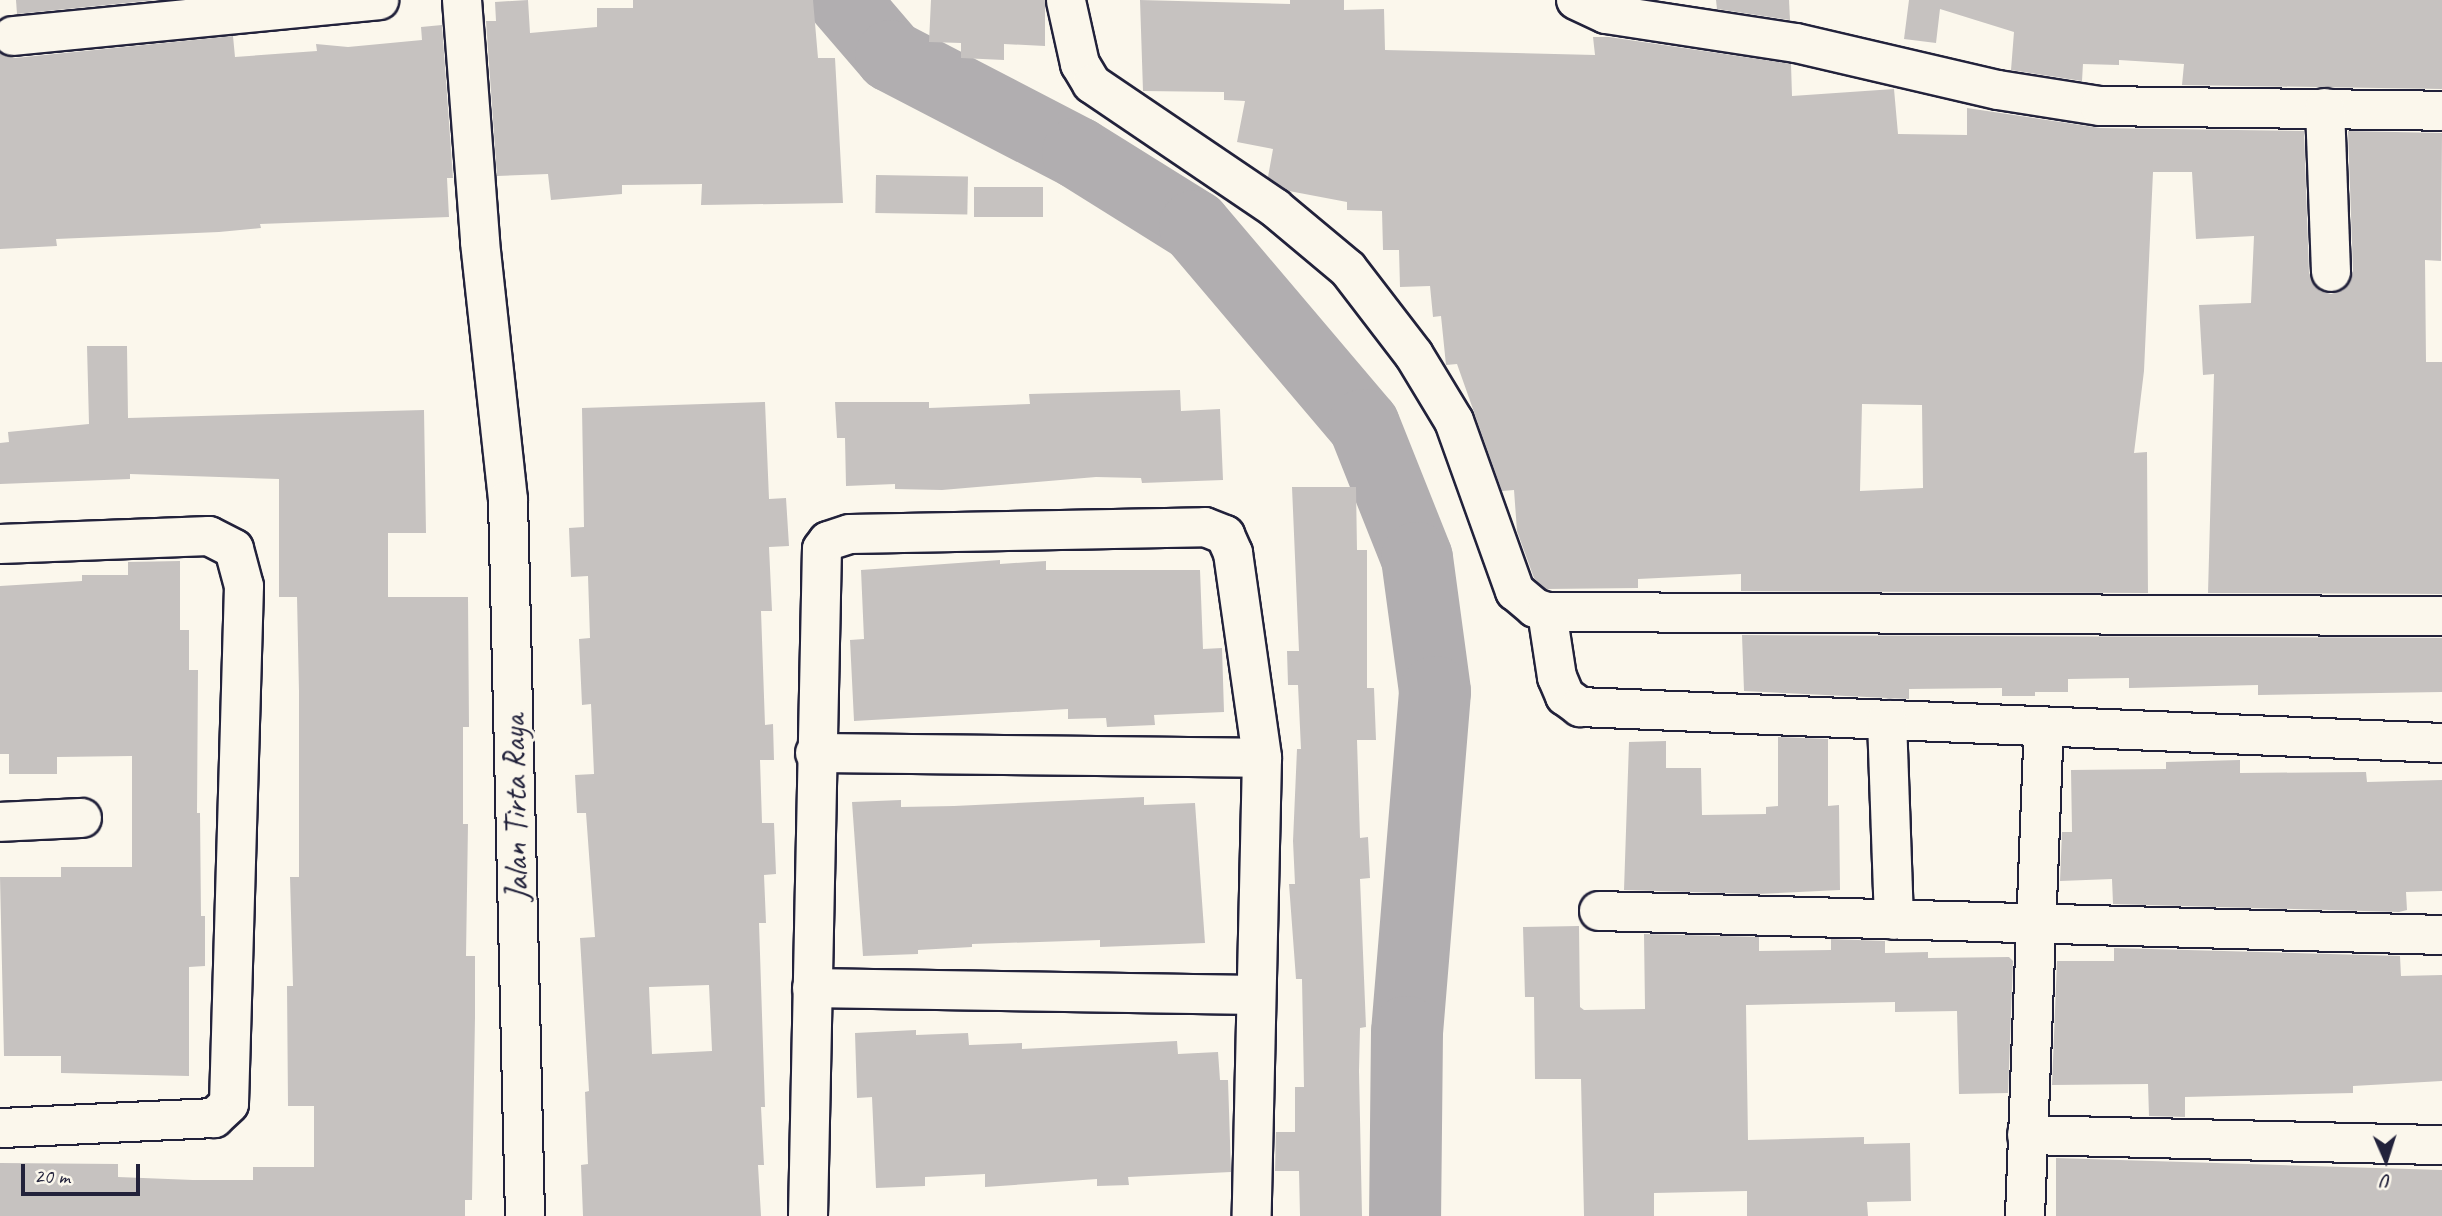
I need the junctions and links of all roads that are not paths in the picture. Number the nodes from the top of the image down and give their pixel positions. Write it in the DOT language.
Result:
graph roads {
  1 [pos="379,0"];
  2 [pos="462,0"];
  3 [pos="1576,0"];
  4 [pos="1066,1"];
  5 [pos="13,36"];
  6 [pos="2325,108"];
  7 [pos="2442,111"];
  8 [pos="2331,272"];
  9 [pos="0,544"];
  10 [pos="1547,612"];
  11 [pos="2442,616"];
  12 [pos="1886,720"];
  13 [pos="2044,726"];
  14 [pos="2442,743"];
  15 [pos="816,753"];
  16 [pos="1262,758"];
  17 [pos="82,818"];
  18 [pos="0,822"];
  19 [pos="1599,911"];
  20 [pos="1894,920"];
  21 [pos="2035,925"];
  22 [pos="2442,936"];
  23 [pos="812,988"];
  24 [pos="1254,995"];
  25 [pos="0,1128"];
  26 [pos="2027,1135"];
  27 [pos="2442,1145"];
  28 [pos="526,1216"];
  29 [pos="808,1216"];
  30 [pos="1252,1216"];
  31 [pos="2025,1216"];
  1 -- 5 [label="street"];
  2 -- 28 [label="street, Jalan Tirta Raya"];
  3 -- 6 [label="street"];
  4 -- 10 [label="street"];
  6 -- 7 [label="street"];
  6 -- 8 [label="street"];
  9 -- 25 [label="street"];
  10 -- 11 [label="street"];
  10 -- 12 [label="street"];
  12 -- 13 [label="street"];
  12 -- 20 [label="street"];
  13 -- 14 [label="street"];
  13 -- 21 [label="street"];
  15 -- 16 [label="street"];
  15 -- 16 [label="street"];
  15 -- 23 [label="street"];
  16 -- 24 [label="street"];
  17 -- 18 [label="street"];
  19 -- 20 [label="street"];
  20 -- 21 [label="street"];
  21 -- 22 [label="street"];
  21 -- 26 [label="street"];
  23 -- 24 [label="street"];
  23 -- 29 [label="street"];
  24 -- 30 [label="street"];
  26 -- 27 [label="street"];
  26 -- 31 [label="street"];
}
